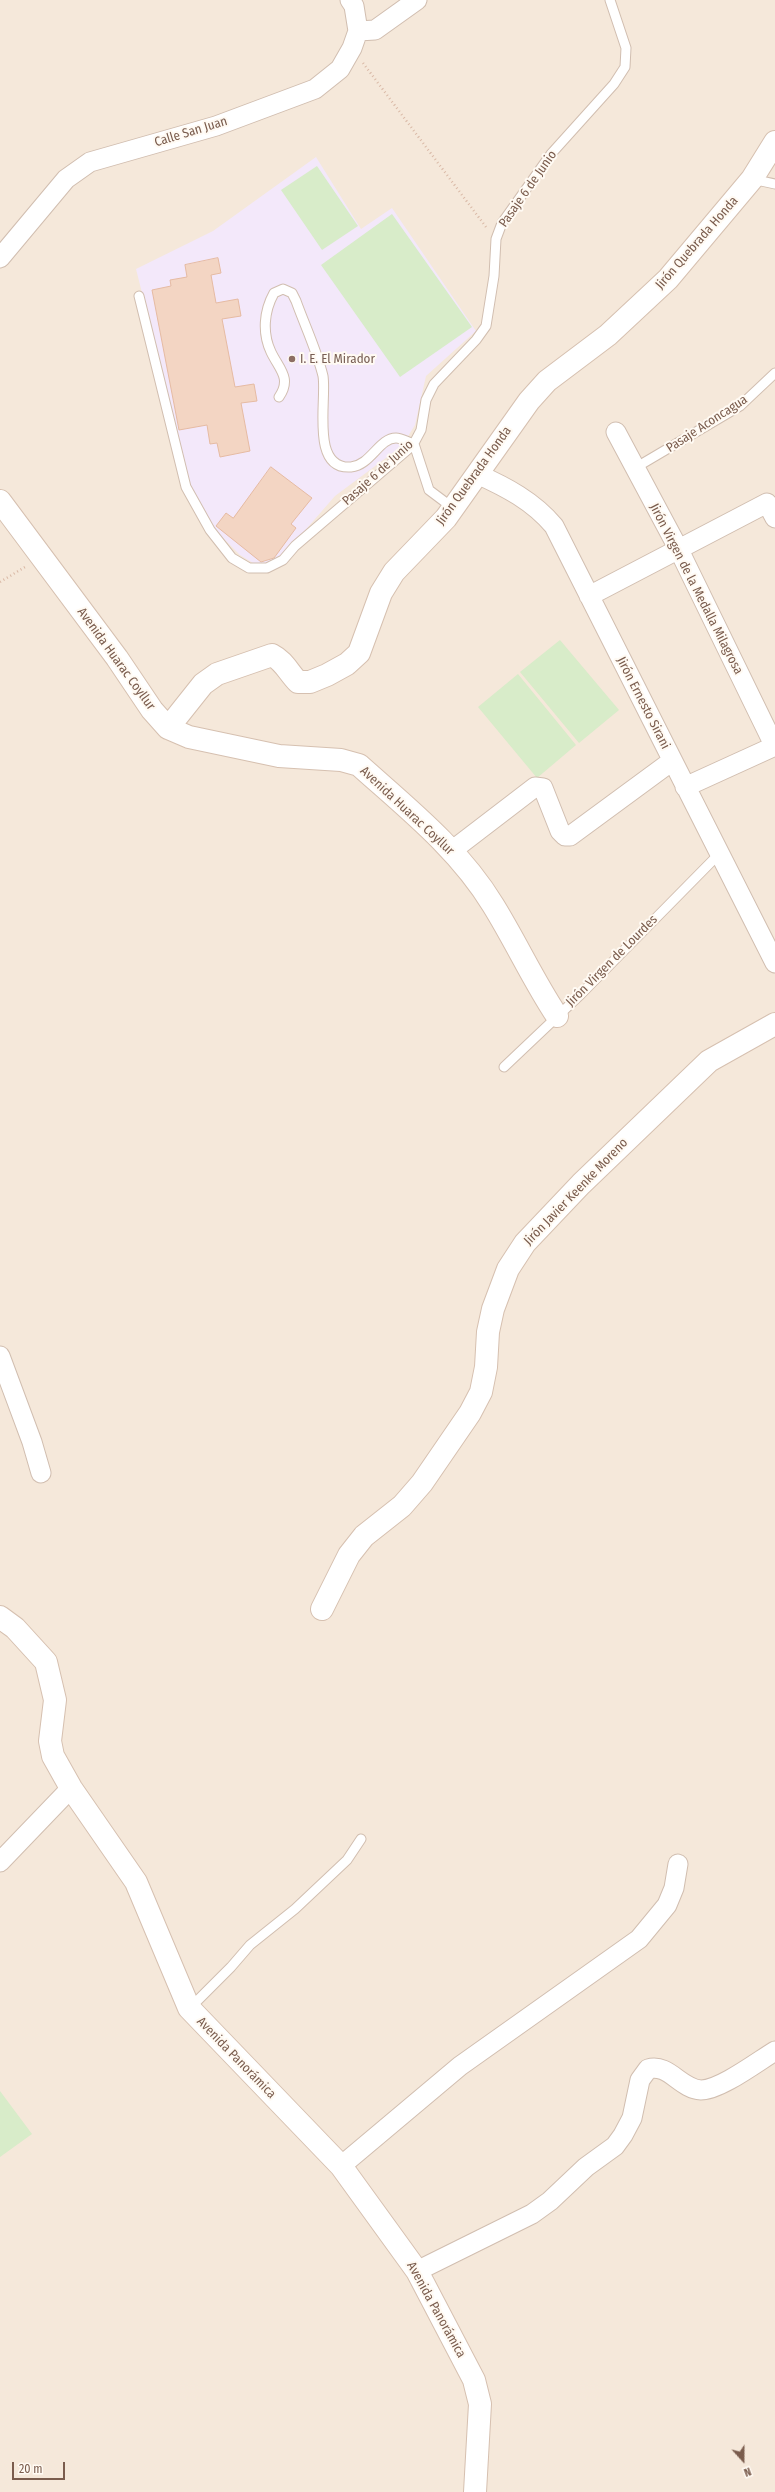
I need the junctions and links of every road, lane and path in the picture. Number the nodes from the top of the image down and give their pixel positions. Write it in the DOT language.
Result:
graph roads {
  1 [pos="350,0"];
  2 [pos="418,0"];
  3 [pos="610,0"];
  4 [pos="355,39"];
  5 [pos="775,142"];
  6 [pos="752,179"];
  7 [pos="775,184"];
  8 [pos="496,240"];
  9 [pos="0,258"];
  10 [pos="139,296"];
  11 [pos="775,373"];
  12 [pos="279,397"];
  13 [pos="616,432"];
  14 [pos="414,444"];
  15 [pos="635,468"];
  16 [pos="477,474"];
  17 [pos="0,501"];
  18 [pos="772,506"];
  19 [pos="453,508"];
  20 [pos="678,548"];
  21 [pos="42,557"];
  22 [pos="0,582"];
  23 [pos="589,596"];
  24 [pos="168,728"];
  25 [pos="775,746"];
  26 [pos="672,761"];
  27 [pos="685,787"];
  28 [pos="448,844"];
  29 [pos="719,854"];
  30 [pos="775,963"];
  31 [pos="557,1016"];
  32 [pos="775,1024"];
  33 [pos="504,1067"];
  34 [pos="0,1356"];
  35 [pos="41,1473"];
  36 [pos="322,1609"];
  37 [pos="0,1617"];
  38 [pos="71,1788"];
  39 [pos="361,1839"];
  40 [pos="0,1862"];
  41 [pos="678,1864"];
  42 [pos="189,2008"];
  43 [pos="775,2051"];
  44 [pos="341,2166"];
  45 [pos="417,2271"];
  46 [pos="475,2492"];
  1 -- 4 [label="street"];
  2 -- 4 [label="street"];
  3 -- 8 [label="lane, Pasaje 6 de Junio"];
  4 -- 8 [label="path"];
  4 -- 9 [label="street, Calle San Juan"];
  5 -- 6 [label="main road, Jirón Quebrada Honda"];
  6 -- 7 [label="lane"];
  6 -- 16 [label="main road, Jirón Quebrada Honda"];
  8 -- 14 [label="lane, Pasaje 6 de Junio"];
  10 -- 14 [label="lane, Pasaje 6 de Junio"];
  11 -- 15 [label="lane, Pasaje Aconcagua"];
  12 -- 14 [label="lane"];
  13 -- 15 [label="street, Jirón Virgen de la Medalla Milagrosa"];
  14 -- 19 [label="lane"];
  15 -- 20 [label="street, Jirón Virgen de la Medalla Milagrosa"];
  16 -- 19 [label="main road, Jirón Quebrada Honda"];
  16 -- 23 [label="street, Jirón Ernesto Sirani"];
  17 -- 21 [label="main road, Avenida Huarac Coyllur"];
  18 -- 20 [label="street"];
  19 -- 24 [label="main road, Jirón Quebrada Honda"];
  20 -- 23 [label="street"];
  20 -- 25 [label="street, Jirón Virgen de la Medalla Milagrosa"];
  21 -- 22 [label="path"];
  21 -- 24 [label="main road, Avenida Huarac Coyllur"];
  23 -- 26 [label="street, Jirón Ernesto Sirani"];
  24 -- 28 [label="main road, Avenida Huarac Coyllur"];
  25 -- 27 [label="street"];
  26 -- 27 [label="street, Jirón Ernesto Sirani"];
  26 -- 28 [label="street"];
  27 -- 29 [label="street, Jirón Ernesto Sirani"];
  28 -- 31 [label="main road, Avenida Huarac Coyllur"];
  29 -- 30 [label="street, Jirón Ernesto Sirani"];
  29 -- 31 [label="lane, Jirón Virgen de Lourdes"];
  31 -- 33 [label="lane, Jirón Virgen de Lourdes"];
  32 -- 36 [label="main road, Jirón Javier Keenke Moreno"];
  34 -- 35 [label="street"];
  37 -- 38 [label="main road, Avenida Panorámica"];
  38 -- 40 [label="street"];
  38 -- 42 [label="main road, Avenida Panorámica"];
  39 -- 42 [label="lane"];
  41 -- 44 [label="street"];
  42 -- 44 [label="main road, Avenida Panorámica"];
  43 -- 45 [label="street"];
  44 -- 45 [label="main road, Avenida Panorámica"];
  45 -- 46 [label="main road, Avenida Panorámica"];
}
